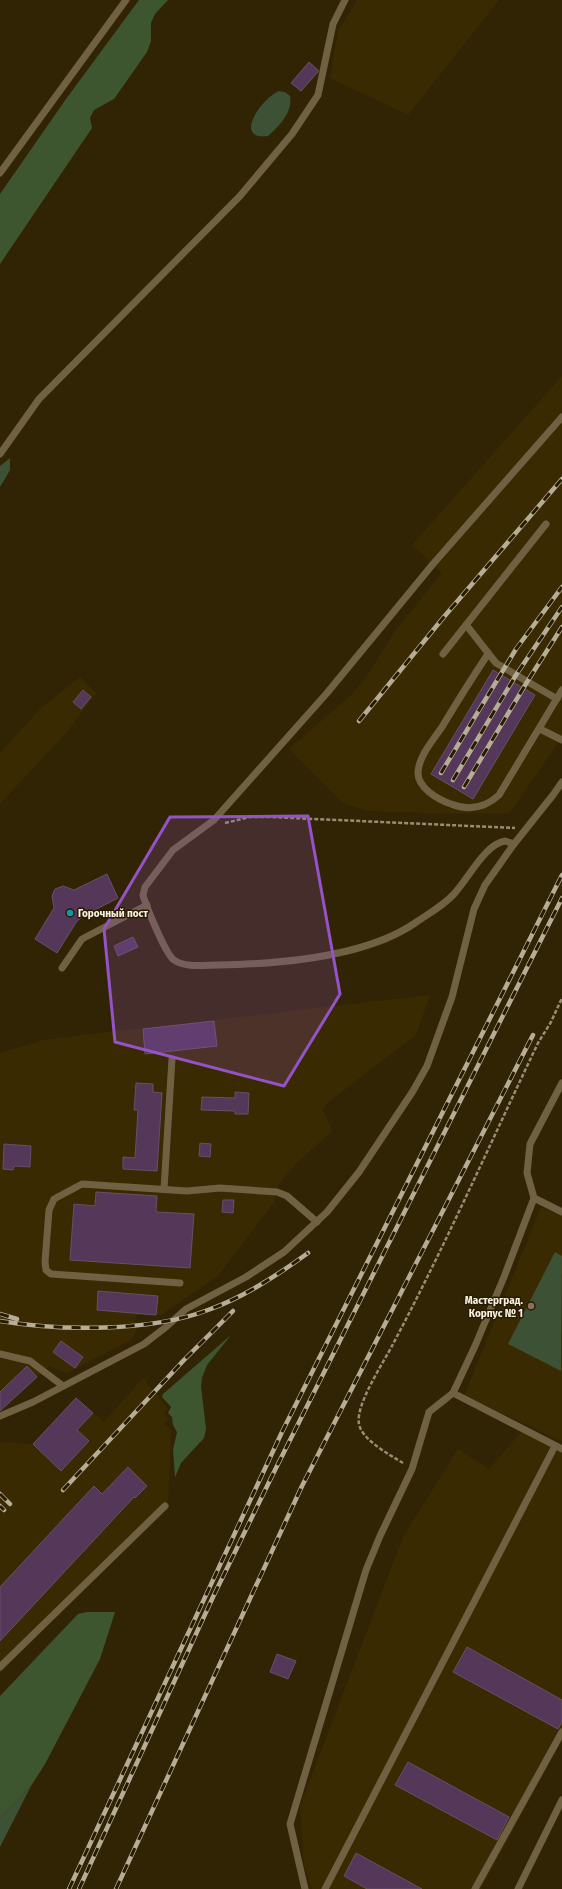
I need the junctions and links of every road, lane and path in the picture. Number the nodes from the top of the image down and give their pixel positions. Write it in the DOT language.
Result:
graph roads {
  1 [pos="126,0"];
  2 [pos="345,0"];
  3 [pos="0,173"];
  4 [pos="562,417"];
  5 [pos="0,454"];
  6 [pos="546,524"];
  7 [pos="466,626"];
  8 [pos="443,654"];
  9 [pos="488,654"];
  10 [pos="562,690"];
  11 [pos="557,699"];
  12 [pos="540,728"];
  13 [pos="562,740"];
  14 [pos="562,782"];
  15 [pos="204,829"];
  16 [pos="526,829"];
  17 [pos="514,844"];
  18 [pos="147,906"];
  19 [pos="62,968"];
  20 [pos="562,998"];
  21 [pos="172,1059"];
  22 [pos="562,1083"];
  23 [pos="164,1189"];
  24 [pos="534,1198"];
  25 [pos="562,1212"];
  26 [pos="317,1222"];
  27 [pos="180,1283"];
  28 [pos="0,1354"];
  29 [pos="63,1386"];
  30 [pos="453,1393"];
  31 [pos="0,1416"];
  32 [pos="555,1446"];
  33 [pos="562,1450"];
  34 [pos="412,1469"];
  35 [pos="164,1506"];
  36 [pos="0,1667"];
  37 [pos="562,1732"];
  38 [pos="562,1800"];
  39 [pos="305,1889"];
  40 [pos="325,1889"];
  41 [pos="476,1889"];
  42 [pos="518,1889"];
  1 -- 3 [label="lane"];
  2 -- 5 [label="lane"];
  4 -- 15 [label="lane"];
  6 -- 7 [label="lane"];
  7 -- 8 [label="lane"];
  7 -- 9 [label="lane"];
  9 -- 11 [label="lane"];
  9 -- 12 [label="lane"];
  10 -- 11 [label="lane"];
  11 -- 12 [label="lane"];
  12 -- 13 [label="lane"];
  14 -- 16 [label="lane"];
  15 -- 16 [label="path"];
  15 -- 18 [label="lane"];
  16 -- 17 [label="lane"];
  17 -- 18 [label="lane"];
  17 -- 26 [label="lane"];
  18 -- 19 [label="lane"];
  20 -- 34 [label="path"];
  21 -- 23 [label="lane"];
  22 -- 24 [label="lane"];
  23 -- 26 [label="lane"];
  23 -- 27 [label="lane"];
  24 -- 25 [label="lane"];
  24 -- 30 [label="lane"];
  26 -- 29 [label="lane"];
  28 -- 29 [label="lane"];
  29 -- 31 [label="lane"];
  30 -- 32 [label="lane"];
  30 -- 34 [label="lane"];
  32 -- 33 [label="lane"];
  32 -- 40 [label="lane"];
  34 -- 39 [label="lane"];
  35 -- 36 [label="lane"];
  37 -- 41 [label="lane"];
  38 -- 42 [label="lane"];
}
